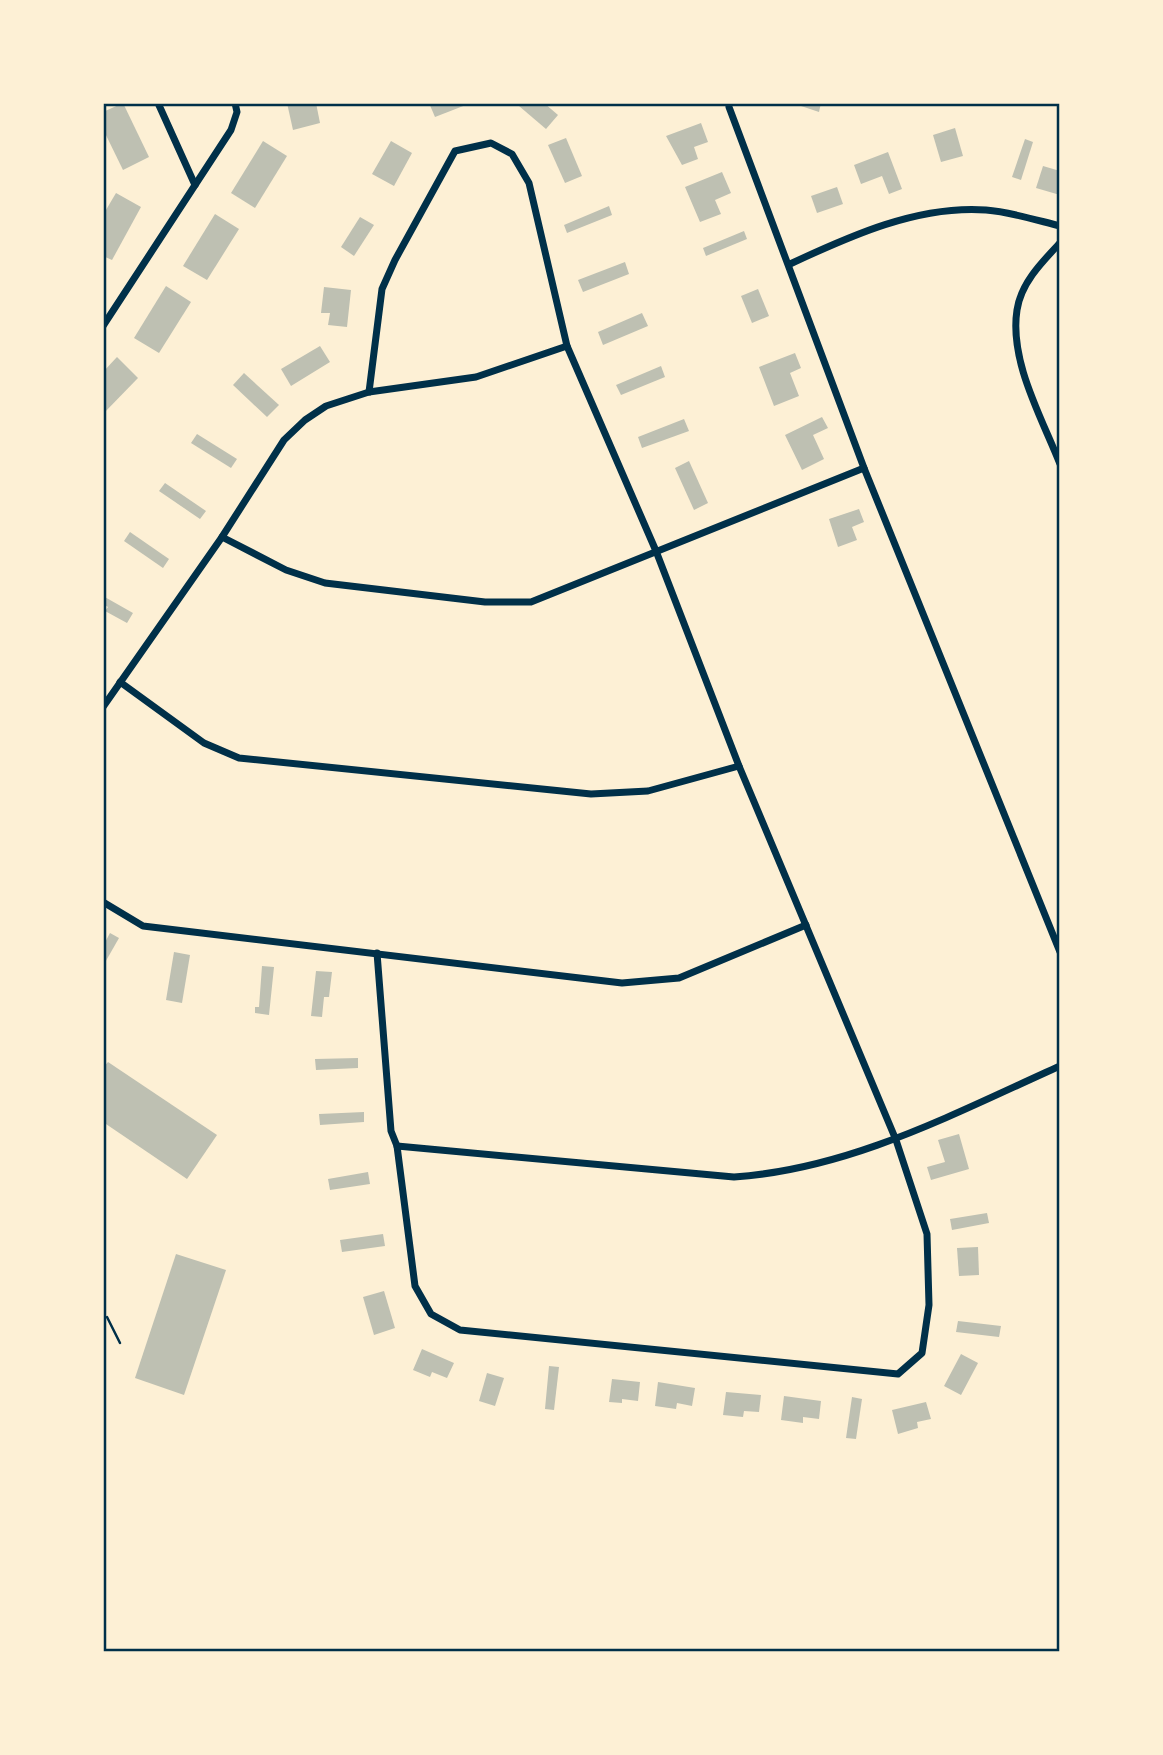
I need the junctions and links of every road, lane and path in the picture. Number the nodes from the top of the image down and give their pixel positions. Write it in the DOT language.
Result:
graph roads {
  1 [pos="158,103"];
  2 [pos="235,103"];
  3 [pos="729,107"];
  4 [pos="195,186"];
  5 [pos="1060,226"];
  6 [pos="1060,243"];
  7 [pos="790,264"];
  8 [pos="103,326"];
  9 [pos="567,346"];
  10 [pos="369,392"];
  11 [pos="1060,464"];
  12 [pos="864,468"];
  13 [pos="222,537"];
  14 [pos="656,551"];
  15 [pos="120,682"];
  16 [pos="103,707"];
  17 [pos="739,766"];
  18 [pos="103,902"];
  19 [pos="806,925"];
  20 [pos="1060,952"];
  21 [pos="377,953"];
  22 [pos="1060,1066"];
  23 [pos="896,1140"];
  24 [pos="397,1146"];
  25 [pos="107,1317"];
  26 [pos="120,1343"];
  1 -- 4 [label="street"];
  2 -- 4 [label="street"];
  3 -- 7 [label="street"];
  4 -- 8 [label="street"];
  5 -- 7 [label="street"];
  6 -- 11 [label="street"];
  7 -- 12 [label="street"];
  9 -- 10 [label="street"];
  9 -- 10 [label="street"];
  9 -- 14 [label="street"];
  10 -- 13 [label="street"];
  12 -- 14 [label="street"];
  12 -- 20 [label="street"];
  13 -- 14 [label="street"];
  13 -- 15 [label="street"];
  14 -- 17 [label="street"];
  15 -- 16 [label="street"];
  15 -- 17 [label="street"];
  17 -- 19 [label="street"];
  18 -- 21 [label="street"];
  19 -- 21 [label="street"];
  19 -- 23 [label="street"];
  21 -- 24 [label="street"];
  22 -- 23 [label="street"];
  23 -- 24 [label="street"];
  23 -- 24 [label="street"];
  25 -- 26 [label="path"];
}
